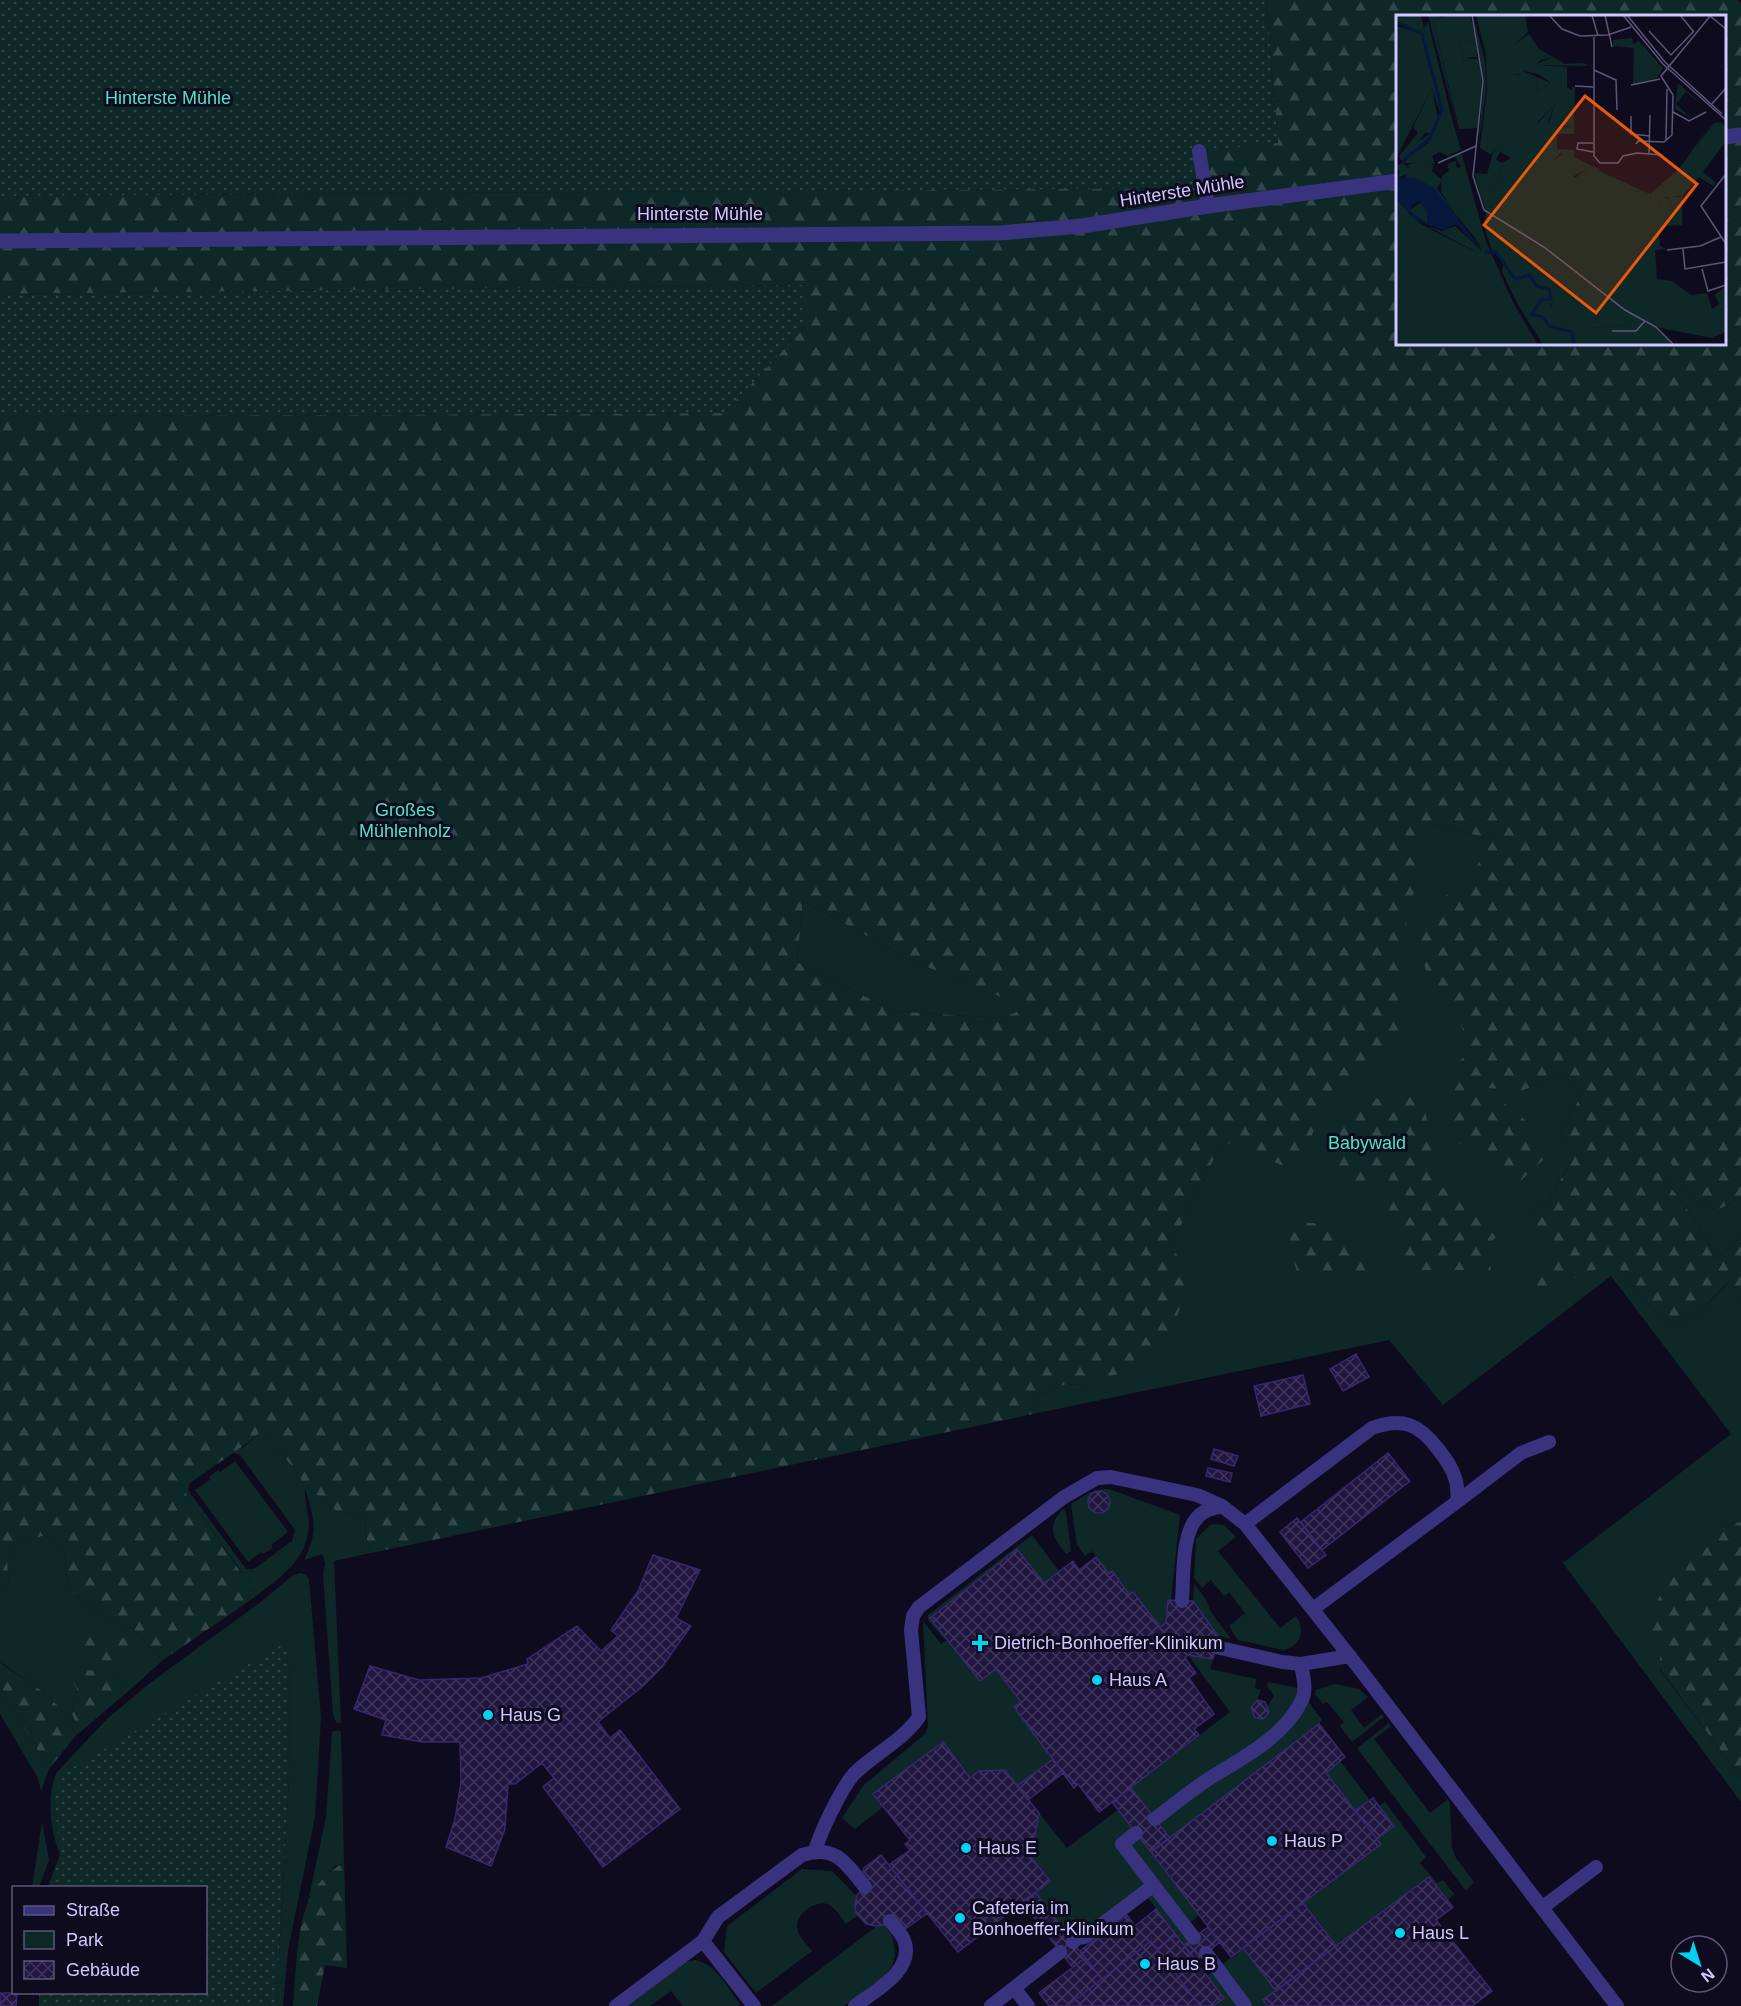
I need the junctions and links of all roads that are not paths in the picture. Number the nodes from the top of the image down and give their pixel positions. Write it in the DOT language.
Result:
graph roads {
  1 [pos="1741,135"];
  2 [pos="1726,137"];
  3 [pos="1199,151"];
  4 [pos="1396,181"];
  5 [pos="1208,206"];
  6 [pos="0,241"];
  7 [pos="1549,1442"];
  8 [pos="1458,1501"];
  9 [pos="1222,1506"];
  10 [pos="1245,1524"];
  11 [pos="1182,1601"];
  12 [pos="1313,1609"];
  13 [pos="1216,1647"];
  14 [pos="1350,1656"];
  15 [pos="1301,1664"];
  16 [pos="1155,1819"];
  17 [pos="1136,1833"];
  18 [pos="815,1851"];
  19 [pos="1596,1867"];
  20 [pos="1154,1885"];
  21 [pos="865,1887"];
  22 [pos="1543,1907"];
  23 [pos="890,1921"];
  24 [pos="1194,1938"];
  25 [pos="704,1941"];
  26 [pos="1073,1942"];
  27 [pos="1060,1952"];
  28 [pos="1206,1953"];
  29 [pos="1014,1988"];
  30 [pos="616,2006"];
  31 [pos="754,2006"];
  32 [pos="855,2006"];
  33 [pos="991,2006"];
  34 [pos="1028,2006"];
  35 [pos="1245,2006"];
  36 [pos="1617,2006"];
  1 -- 2 [label="street"];
  3 -- 5 [label="lane"];
  4 -- 5 [label="street, Hinterste Mühle"];
  5 -- 6 [label="street, Hinterste Mühle"];
  7 -- 8 [label="lane"];
  8 -- 10 [label="lane"];
  8 -- 12 [label="lane"];
  9 -- 10 [label="lane"];
  9 -- 11 [label="lane"];
  9 -- 18 [label="lane"];
  10 -- 12 [label="lane"];
  12 -- 14 [label="lane"];
  13 -- 15 [label="lane"];
  14 -- 15 [label="lane"];
  14 -- 22 [label="lane"];
  15 -- 16 [label="lane"];
  17 -- 20 [label="lane"];
  18 -- 21 [label="lane"];
  18 -- 25 [label="lane"];
  19 -- 22 [label="lane"];
  20 -- 24 [label="lane"];
  20 -- 26 [label="lane"];
  22 -- 36 [label="lane"];
  23 -- 32 [label="lane"];
  25 -- 30 [label="lane"];
  25 -- 31 [label="lane"];
  27 -- 29 [label="lane"];
  28 -- 35 [label="lane"];
  29 -- 33 [label="lane"];
  29 -- 34 [label="lane"];
}
